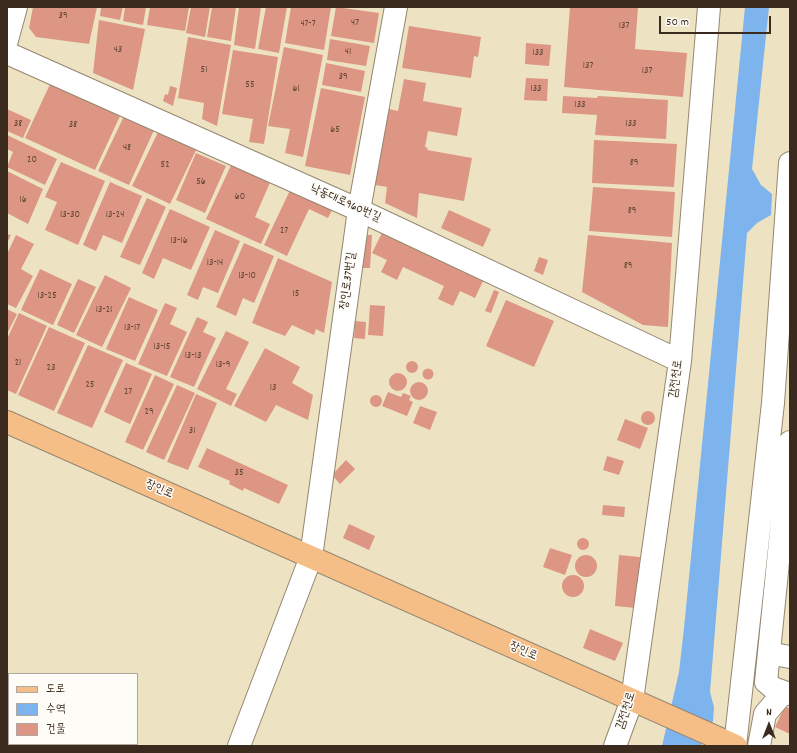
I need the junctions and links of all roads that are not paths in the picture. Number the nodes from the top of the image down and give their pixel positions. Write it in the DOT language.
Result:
graph roads {
  1 [pos="16,7"];
  2 [pos="396,7"];
  3 [pos="709,7"];
  4 [pos="7,40"];
  5 [pos="7,53"];
  6 [pos="790,163"];
  7 [pos="359,210"];
  8 [pos="788,213"];
  9 [pos="680,361"];
  10 [pos="782,407"];
  11 [pos="7,422"];
  12 [pos="790,442"];
  13 [pos="786,524"];
  14 [pos="311,557"];
  15 [pos="784,563"];
  16 [pos="782,589"];
  17 [pos="784,626"];
  18 [pos="787,693"];
  19 [pos="639,703"];
  20 [pos="733,745"];
  21 [pos="239,746"];
  22 [pos="615,746"];
  23 [pos="759,746"];
  1 -- 4 [label="street"];
  2 -- 7 [label="street, 장인로37번길"];
  3 -- 9 [label="street, 감전천로"];
  5 -- 7 [label="street, 낙동대로960번길"];
  6 -- 8 [label="street"];
  7 -- 9 [label="street, 낙동대로960번길"];
  7 -- 14 [label="street, 장인로37번길"];
  8 -- 10 [label="street"];
  9 -- 19 [label="street, 감전천로"];
  10 -- 20 [label="street"];
  11 -- 14 [label="main road, 장인로"];
  12 -- 13 [label="street"];
  13 -- 15 [label="street"];
  14 -- 19 [label="main road, 장인로"];
  14 -- 21 [label="street"];
  15 -- 16 [label="street"];
  16 -- 17 [label="street"];
  17 -- 18 [label="street"];
  18 -- 23 [label="street"];
  19 -- 20 [label="main road, 장인로"];
  19 -- 22 [label="street, 감전천로"];
}
